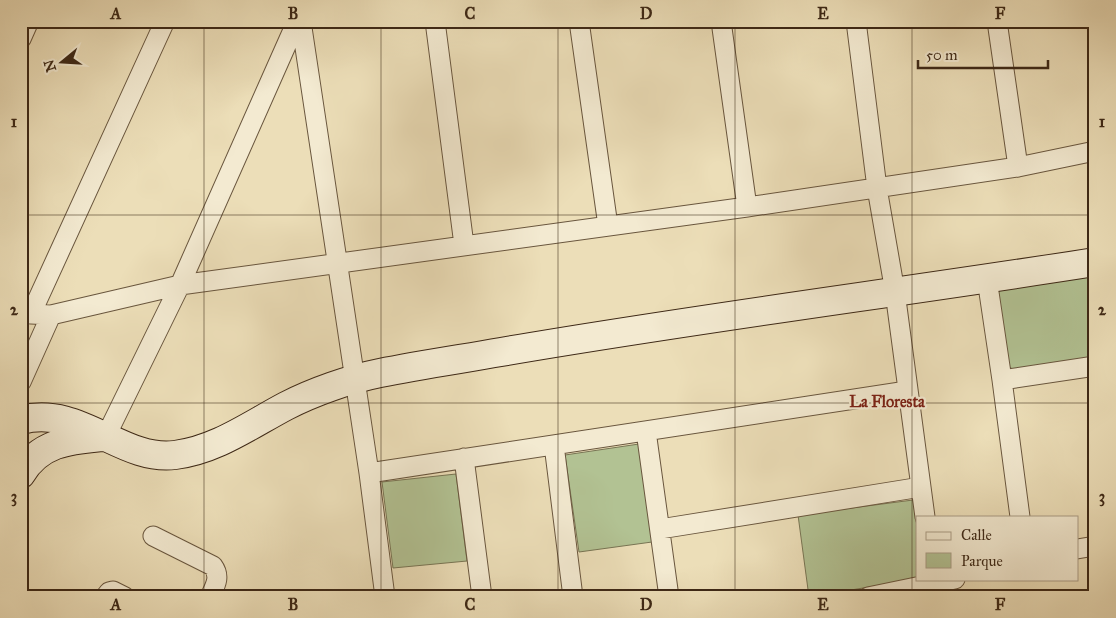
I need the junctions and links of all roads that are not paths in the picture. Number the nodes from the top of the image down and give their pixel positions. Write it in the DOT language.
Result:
graph roads {
  1 [pos="29,21"];
  2 [pos="165,21"];
  3 [pos="299,21"];
  4 [pos="434,21"];
  5 [pos="579,21"];
  6 [pos="721,21"];
  7 [pos="856,21"];
  8 [pos="997,21"];
  9 [pos="21,39"];
  10 [pos="1095,151"];
  11 [pos="1018,167"];
  12 [pos="878,188"];
  13 [pos="747,207"];
  14 [pos="608,226"];
  15 [pos="464,245"];
  16 [pos="338,262"];
  17 [pos="1095,262"];
  18 [pos="987,279"];
  19 [pos="180,285"];
  20 [pos="895,292"];
  21 [pos="26,312"];
  22 [pos="51,315"];
  23 [pos="1094,370"];
  24 [pos="355,380"];
  25 [pos="1002,380"];
  26 [pos="21,382"];
  27 [pos="907,391"];
  28 [pos="21,420"];
  29 [pos="646,431"];
  30 [pos="106,436"];
  31 [pos="554,445"];
  32 [pos="464,458"];
  33 [pos="22,472"];
  34 [pos="369,473"];
  35 [pos="921,487"];
  36 [pos="925,516"];
  37 [pos="1020,516"];
  38 [pos="660,529"];
  39 [pos="153,536"];
  40 [pos="1095,546"];
  41 [pos="1078,549"];
  42 [pos="952,580"];
  43 [pos="934,587"];
  44 [pos="105,597"];
  45 [pos="125,597"];
  46 [pos="210,597"];
  47 [pos="385,597"];
  48 [pos="482,597"];
  49 [pos="574,597"];
  50 [pos="669,597"];
  51 [pos="868,597"];
  1 -- 9 [label="street"];
  2 -- 21 [label="street"];
  3 -- 16 [label="street"];
  3 -- 19 [label="street"];
  4 -- 15 [label="street"];
  5 -- 14 [label="street"];
  6 -- 13 [label="street"];
  7 -- 12 [label="street"];
  8 -- 11 [label="street"];
  10 -- 11 [label="street"];
  11 -- 12 [label="street"];
  12 -- 13 [label="street"];
  12 -- 20 [label="street"];
  13 -- 14 [label="street"];
  14 -- 15 [label="street"];
  15 -- 16 [label="street"];
  16 -- 19 [label="street"];
  16 -- 24 [label="street"];
  17 -- 18 [label="main road"];
  18 -- 20 [label="main road"];
  18 -- 25 [label="street"];
  19 -- 22 [label="street"];
  19 -- 30 [label="street"];
  20 -- 24 [label="main road"];
  20 -- 27 [label="street"];
  21 -- 22 [label="street"];
  22 -- 26 [label="street"];
  23 -- 25 [label="street"];
  24 -- 30 [label="main road"];
  24 -- 34 [label="street"];
  25 -- 37 [label="street"];
  27 -- 29 [label="street"];
  27 -- 35 [label="street"];
  28 -- 30 [label="main road"];
  29 -- 31 [label="street"];
  29 -- 38 [label="street"];
  30 -- 33 [label="main road"];
  31 -- 32 [label="street"];
  31 -- 49 [label="street"];
  32 -- 34 [label="street"];
  32 -- 48 [label="street"];
  34 -- 47 [label="street"];
  35 -- 36 [label="street"];
  35 -- 38 [label="street"];
  38 -- 50 [label="street"];
  39 -- 46 [label="street"];
  40 -- 41 [label="street"];
  42 -- 43 [label="street"];
  43 -- 51 [label="street"];
  44 -- 45 [label="street"];
}
